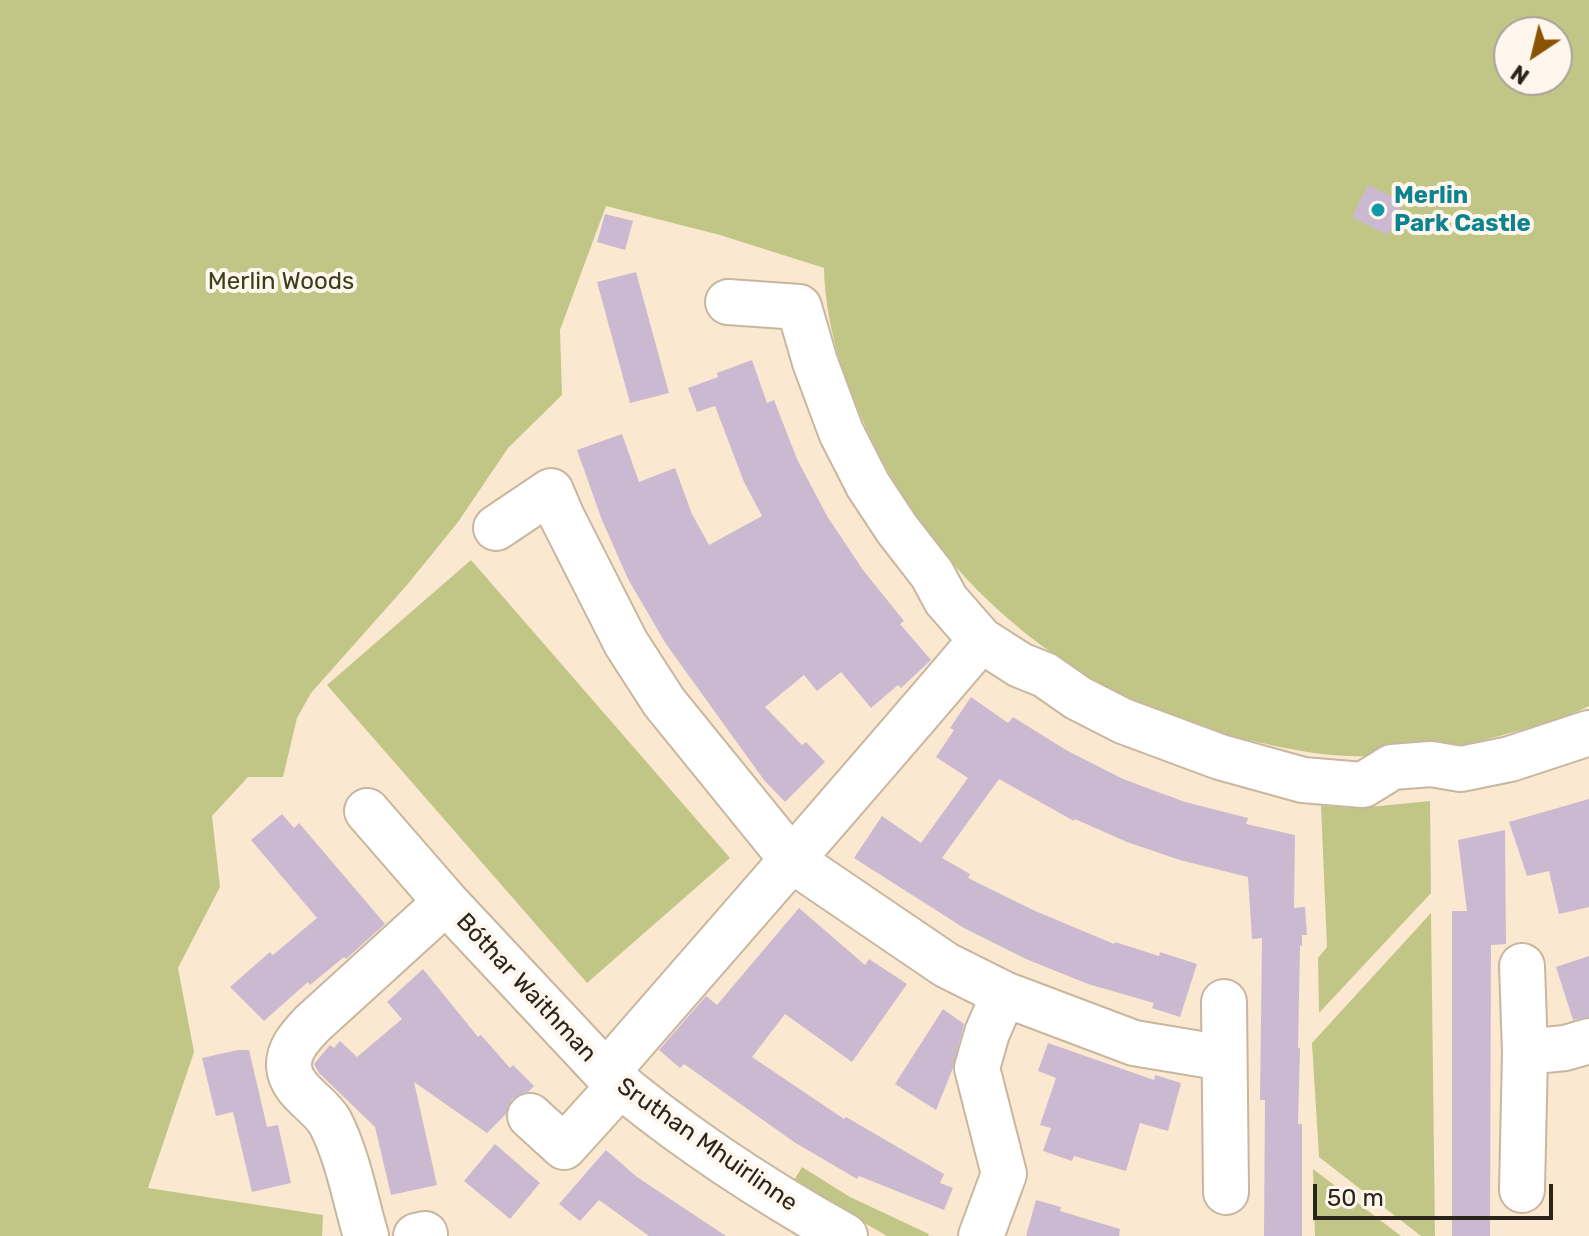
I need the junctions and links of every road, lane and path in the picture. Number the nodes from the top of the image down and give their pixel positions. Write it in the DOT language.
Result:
graph roads {
  1 [pos="728,302"];
  2 [pos="496,528"];
  3 [pos="981,640"];
  4 [pos="1589,733"];
  5 [pos="367,811"];
  6 [pos="793,861"];
  7 [pos="446,902"];
  8 [pos="1522,966"];
  9 [pos="1004,994"];
  10 [pos="1224,1002"];
  11 [pos="1589,1041"];
  12 [pos="1525,1052"];
  13 [pos="1224,1058"];
  14 [pos="613,1079"];
  15 [pos="530,1116"];
  16 [pos="1522,1190"];
  17 [pos="1226,1192"];
  18 [pos="366,1236"];
  19 [pos="845,1236"];
  20 [pos="981,1236"];
  1 -- 3 [label="street"];
  2 -- 6 [label="street"];
  3 -- 4 [label="street"];
  3 -- 6 [label="street, Sruthan Mhuirlinne"];
  5 -- 7 [label="street, Bóthar Waithman"];
  6 -- 9 [label="street"];
  6 -- 14 [label="street, Sruthan Mhuirlinne"];
  7 -- 14 [label="street, Bóthar Waithman"];
  7 -- 18 [label="street, Bóthar Waithman"];
  8 -- 12 [label="street"];
  9 -- 13 [label="street"];
  9 -- 20 [label="street"];
  10 -- 13 [label="street"];
  11 -- 12 [label="street"];
  12 -- 16 [label="street"];
  13 -- 17 [label="street"];
  14 -- 15 [label="street"];
  14 -- 19 [label="street, Sruthan Mhuirlinne"];
}
